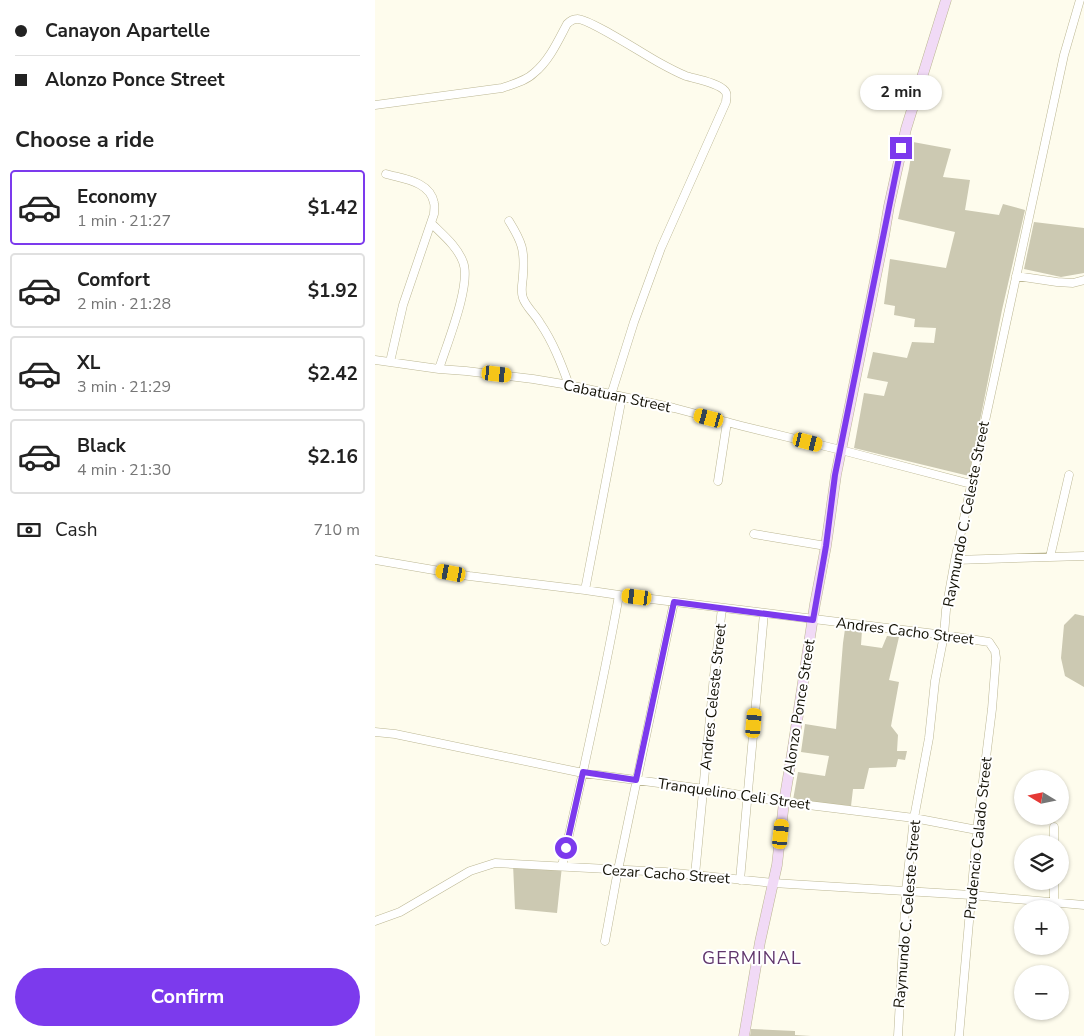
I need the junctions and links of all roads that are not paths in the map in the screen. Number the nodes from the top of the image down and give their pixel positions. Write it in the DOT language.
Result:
graph roads {
  1 [pos="946,0"];
  2 [pos="1080,0"];
  3 [pos="375,105"];
  4 [pos="386,174"];
  5 [pos="509,221"];
  6 [pos="431,224"];
  7 [pos="1016,276"];
  8 [pos="1084,280"];
  9 [pos="375,360"];
  10 [pos="390,362"];
  11 [pos="439,369"];
  12 [pos="569,385"];
  13 [pos="611,395"];
  14 [pos="622,397"];
  15 [pos="727,422"];
  16 [pos="841,450"];
  17 [pos="1069,474"];
  18 [pos="718,481"];
  19 [pos="971,484"];
  20 [pos="754,534"];
  21 [pos="826,546"];
  22 [pos="1084,556"];
  23 [pos="1050,557"];
  24 [pos="375,560"];
  25 [pos="955,560"];
  26 [pos="585,590"];
  27 [pos="619,595"];
  28 [pos="674,602"];
  29 [pos="722,608"];
  30 [pos="764,613"];
  31 [pos="813,620"];
  32 [pos="944,635"];
  33 [pos="989,642"];
  34 [pos="375,732"];
  35 [pos="583,772"];
  36 [pos="636,780"];
  37 [pos="703,789"];
  38 [pos="748,796"];
  39 [pos="784,802"];
  40 [pos="915,818"];
  41 [pos="1054,827"];
  42 [pos="977,830"];
  43 [pos="1054,835"];
  44 [pos="562,866"];
  45 [pos="618,870"];
  46 [pos="695,875"];
  47 [pos="740,880"];
  48 [pos="773,883"];
  49 [pos="906,891"];
  50 [pos="971,895"];
  51 [pos="1030,900"];
  52 [pos="1069,904"];
  53 [pos="1084,905"];
  54 [pos="375,921"];
  55 [pos="605,941"];
  56 [pos="744,1036"];
  57 [pos="898,1036"];
  58 [pos="959,1036"];
  1 -- 16 [label="street, Alonzo Ponce Street"];
  2 -- 7 [label="street, Raymundo C. Celeste Street"];
  3 -- 13 [label="street"];
  4 -- 6 [label="street"];
  5 -- 12 [label="street"];
  6 -- 10 [label="street"];
  6 -- 11 [label="street"];
  7 -- 8 [label="street"];
  7 -- 19 [label="street, Raymundo C. Celeste Street"];
  9 -- 10 [label="street, Cabatuan Street"];
  10 -- 11 [label="street, Cabatuan Street"];
  11 -- 12 [label="street, Cabatuan Street"];
  12 -- 13 [label="street, Cabatuan Street"];
  13 -- 14 [label="street, Cabatuan Street"];
  14 -- 15 [label="street, Cabatuan Street"];
  14 -- 26 [label="street"];
  15 -- 16 [label="street, Cabatuan Street"];
  15 -- 18 [label="street"];
  16 -- 19 [label="street, Cabatuan Street"];
  16 -- 21 [label="street, Alonzo Ponce Street"];
  17 -- 23 [label="street"];
  19 -- 25 [label="street, Raymundo C. Celeste Street"];
  20 -- 21 [label="street"];
  21 -- 31 [label="street, Alonzo Ponce Street"];
  22 -- 23 [label="street"];
  23 -- 25 [label="street"];
  24 -- 26 [label="street, Andres Cacho Street"];
  25 -- 32 [label="street, Raymundo C. Celeste Street"];
  26 -- 27 [label="street, Andres Cacho Street"];
  27 -- 28 [label="street, Andres Cacho Street"];
  27 -- 35 [label="street"];
  28 -- 29 [label="street, Andres Cacho Street"];
  28 -- 36 [label="street"];
  29 -- 30 [label="street, Andres Cacho Street"];
  29 -- 37 [label="street, Andres Celeste Street"];
  30 -- 31 [label="street, Andres Cacho Street"];
  30 -- 38 [label="street"];
  31 -- 32 [label="street, Andres Cacho Street"];
  31 -- 39 [label="street, Alonzo Ponce Street"];
  32 -- 33 [label="street, Andres Cacho Street"];
  32 -- 40 [label="street, Raymundo C. Celeste Street"];
  33 -- 42 [label="street, Prudencio Calado Street"];
  34 -- 35 [label="street, Tranquelino Celi Street"];
  35 -- 36 [label="street, Tranquelino Celi Street"];
  35 -- 44 [label="street"];
  36 -- 37 [label="street, Tranquelino Celi Street"];
  36 -- 45 [label="street"];
  37 -- 38 [label="street, Tranquelino Celi Street"];
  37 -- 46 [label="street, Andres Celeste Street"];
  38 -- 39 [label="street, Tranquelino Celi Street"];
  38 -- 47 [label="street"];
  39 -- 40 [label="street, Tranquelino Celi Street"];
  39 -- 48 [label="street, Alonzo Ponce Street"];
  40 -- 42 [label="street, Tranquelino Celi Street"];
  40 -- 49 [label="street, Raymundo C. Celeste Street"];
  41 -- 43 [label="street"];
  42 -- 50 [label="street, Prudencio Calado Street"];
  44 -- 45 [label="street, Cezar Cacho Street"];
  44 -- 54 [label="street, Cezar Cacho Street"];
  45 -- 46 [label="street, Cezar Cacho Street"];
  45 -- 55 [label="street"];
  46 -- 47 [label="street, Cezar Cacho Street"];
  47 -- 48 [label="street, Cezar Cacho Street"];
  48 -- 49 [label="street, Cezar Cacho Street"];
  48 -- 56 [label="street, Alonzo Ponce Street"];
  49 -- 50 [label="street, Cezar Cacho Street"];
  49 -- 57 [label="street, Raymundo C. Celeste Street"];
  50 -- 51 [label="street, Cezar Cacho Street"];
  50 -- 58 [label="street, Prudencio Calado Street"];
  52 -- 53 [label="street, Cezar Cacho Street"];
}
